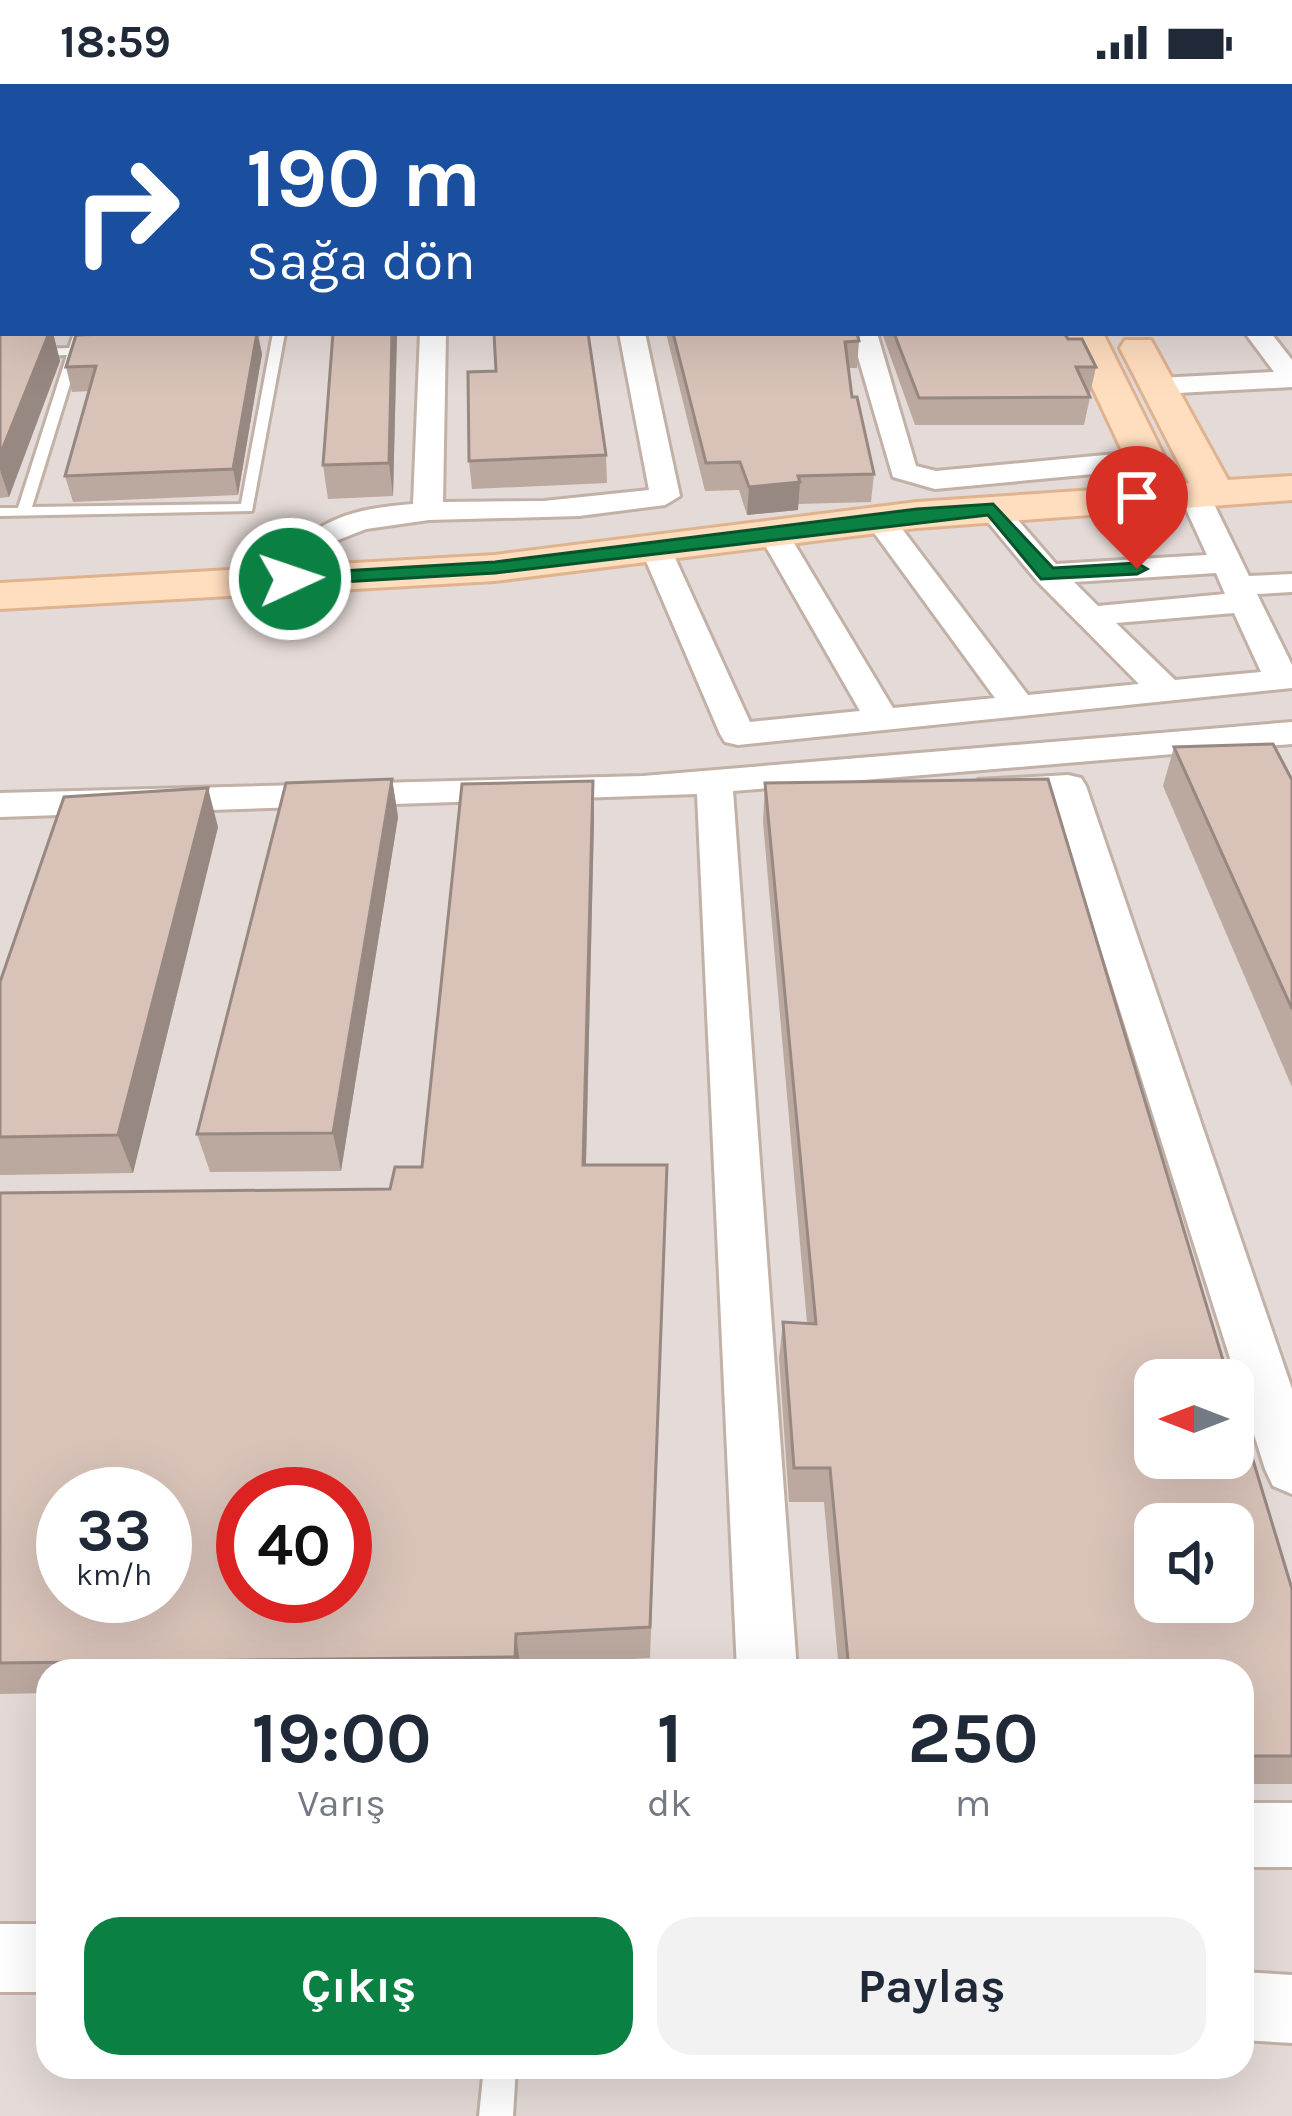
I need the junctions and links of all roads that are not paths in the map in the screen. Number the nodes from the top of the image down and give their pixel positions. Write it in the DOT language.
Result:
graph roads {
  1 [pos="79,336"];
  2 [pos="433,336"];
  3 [pos="633,336"];
  4 [pos="865,336"];
  5 [pos="1087,336"];
  6 [pos="1133,336"];
  7 [pos="1260,336"];
  8 [pos="279,339"];
  9 [pos="256,346"];
  10 [pos="119,350"];
  11 [pos="74,351"];
  12 [pos="0,354"];
  13 [pos="1292,379"];
  14 [pos="1159,386"];
  15 [pos="1181,487"];
  16 [pos="1292,488"];
  17 [pos="993,510"];
  18 [pos="0,512"];
  19 [pos="24,512"];
  20 [pos="428,512"];
  21 [pos="879,520"];
  22 [pos="773,533"];
  23 [pos="655,548"];
  24 [pos="1048,574"];
  25 [pos="290,579"];
  26 [pos="1292,583"];
  27 [pos="1237,584"];
  28 [pos="0,596"];
  29 [pos="1090,616"];
  30 [pos="1287,689"];
  31 [pos="1165,690"];
  32 [pos="1018,705"];
  33 [pos="882,719"];
  34 [pos="1292,733"];
  35 [pos="714,789"];
  36 [pos="0,806"];
  37 [pos="1292,1468"];
  38 [pos="766,1659"];
  39 [pos="1254,1835"];
  40 [pos="1292,1835"];
  41 [pos="0,1958"];
  42 [pos="36,1958"];
  43 [pos="1254,2007"];
  44 [pos="1292,2009"];
  45 [pos="499,2079"];
  46 [pos="496,2116"];
  1 -- 11 [label="lane"];
  2 -- 20 [label="street"];
  3 -- 20 [label="street"];
  4 -- 15 [label="street"];
  5 -- 15 [label="street"];
  6 -- 14 [label="street"];
  7 -- 13 [label="street"];
  8 -- 9 [label="lane"];
  8 -- 19 [label="lane"];
  10 -- 11 [label="lane"];
  11 -- 12 [label="lane"];
  11 -- 19 [label="lane"];
  13 -- 14 [label="street"];
  14 -- 15 [label="street"];
  15 -- 16 [label="street"];
  15 -- 17 [label="street"];
  15 -- 27 [label="street"];
  17 -- 21 [label="street"];
  17 -- 24 [label="street"];
  18 -- 19 [label="lane"];
  20 -- 25 [label="street"];
  21 -- 22 [label="street"];
  21 -- 32 [label="street"];
  22 -- 23 [label="street"];
  22 -- 33 [label="street"];
  23 -- 25 [label="street"];
  23 -- 33 [label="street"];
  24 -- 27 [label="street"];
  24 -- 29 [label="street"];
  25 -- 28 [label="street"];
  26 -- 27 [label="street"];
  27 -- 29 [label="street"];
  27 -- 30 [label="street"];
  29 -- 31 [label="street"];
  30 -- 31 [label="street"];
  31 -- 32 [label="street"];
  32 -- 33 [label="street"];
  34 -- 35 [label="street"];
  35 -- 36 [label="street"];
  35 -- 37 [label="street"];
  35 -- 38 [label="street"];
  39 -- 40 [label="street"];
  41 -- 42 [label="street"];
  43 -- 44 [label="street"];
  45 -- 46 [label="lane"];
}
